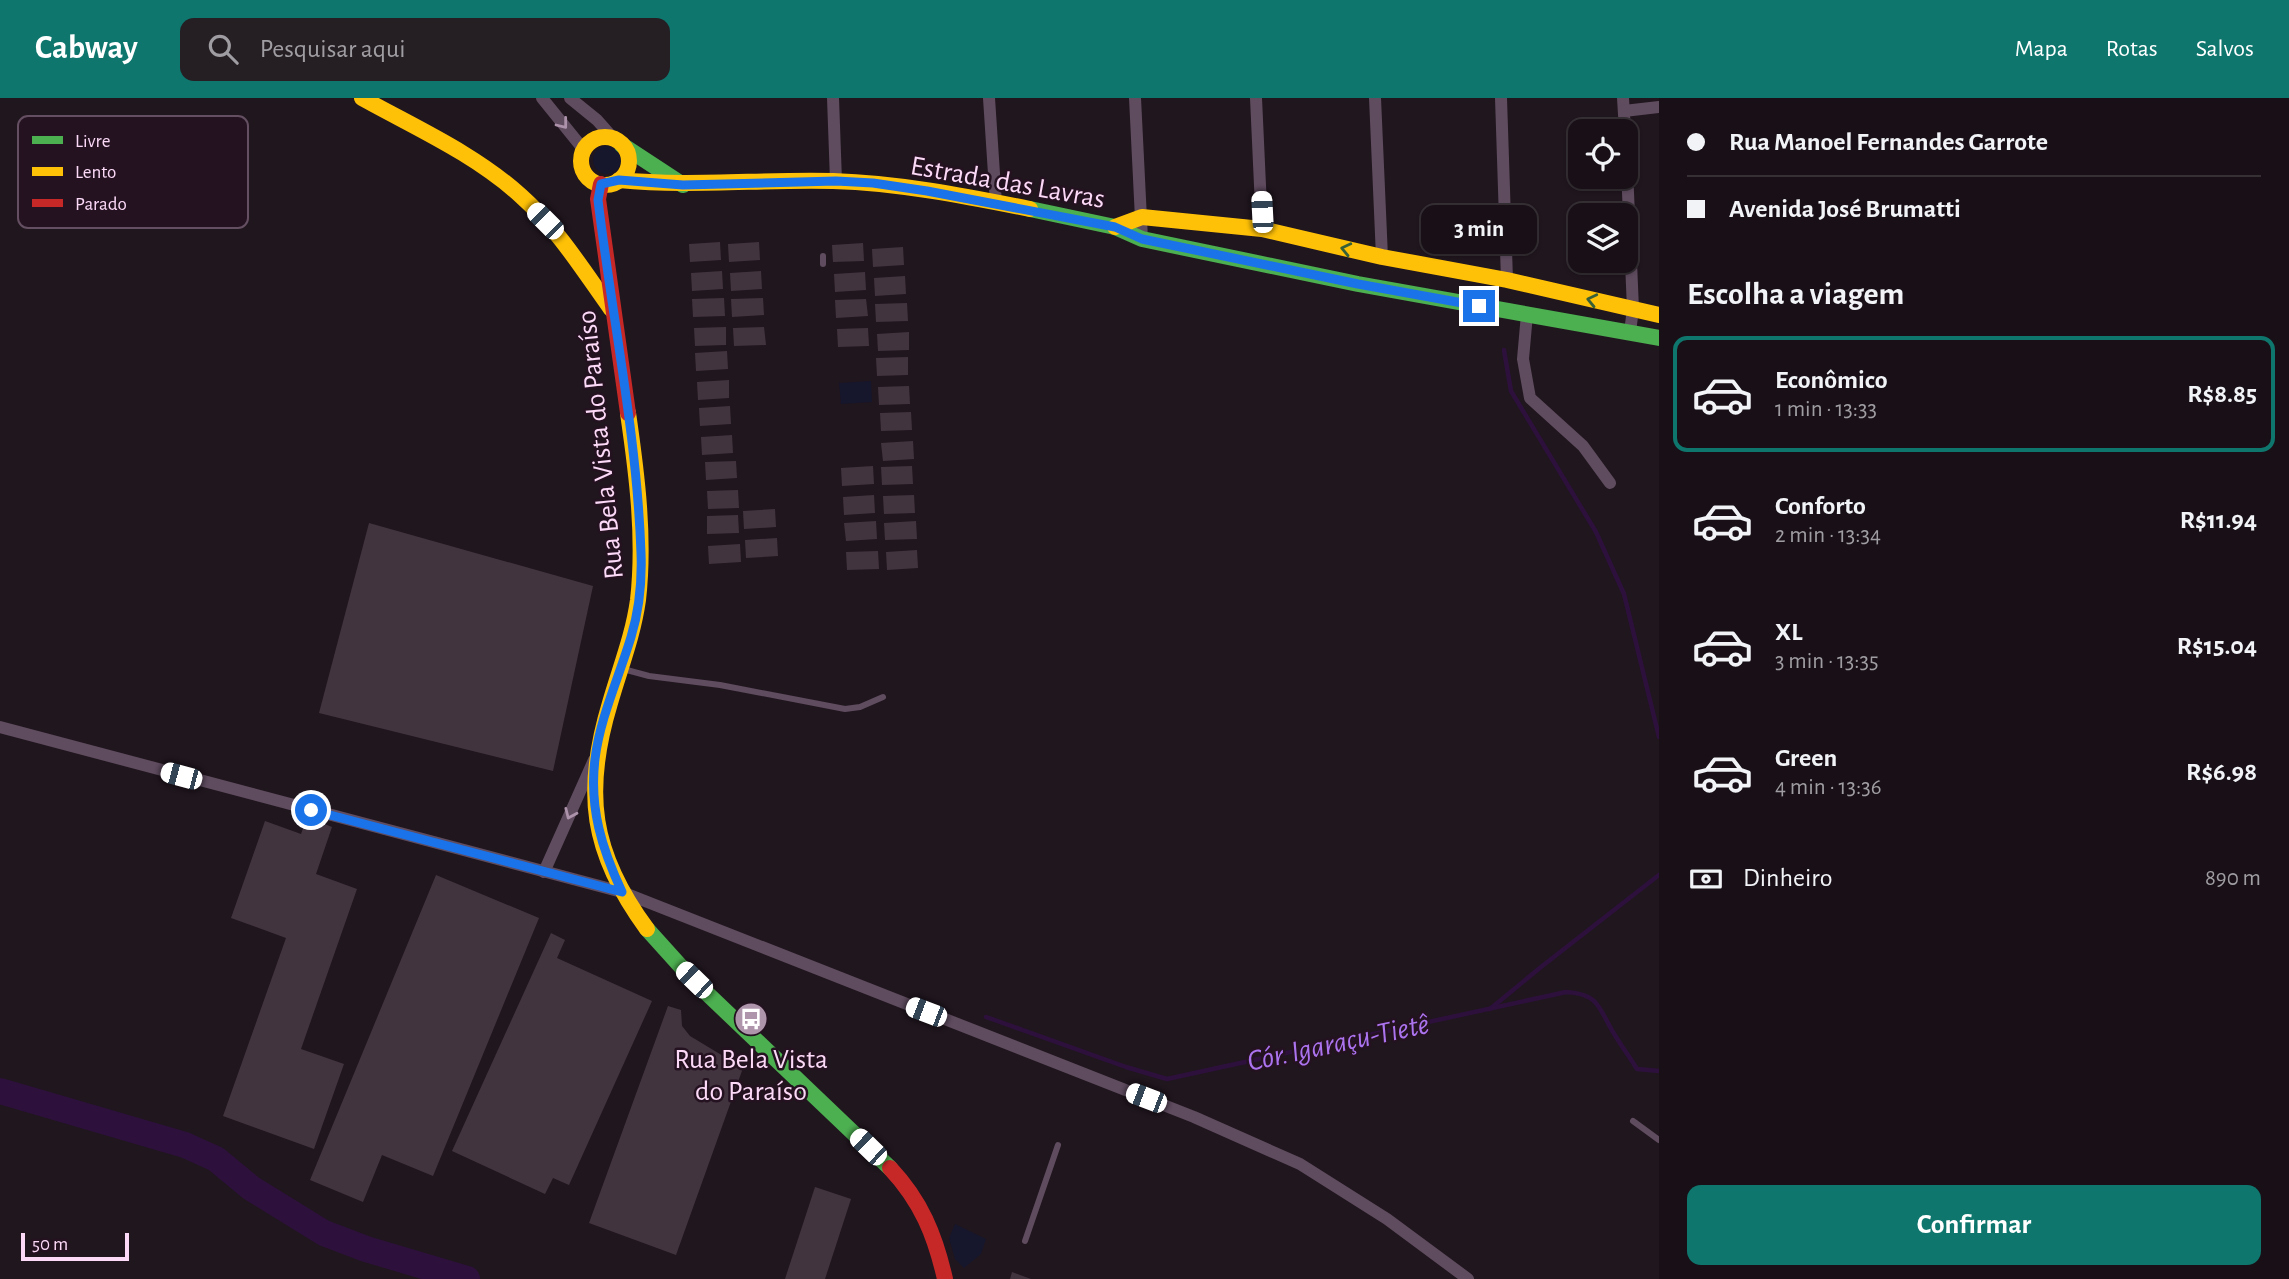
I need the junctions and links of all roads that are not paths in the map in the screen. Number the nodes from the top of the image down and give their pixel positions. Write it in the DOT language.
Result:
graph roads {
  1 [pos="362,98"];
  2 [pos="542,98"];
  3 [pos="569,98"];
  4 [pos="833,98"];
  5 [pos="989,98"];
  6 [pos="1135,98"];
  7 [pos="1256,98"];
  8 [pos="1375,98"];
  9 [pos="1501,98"];
  10 [pos="1624,104"];
  11 [pos="1659,107"];
  12 [pos="618,142"];
  13 [pos="583,150"];
  14 [pos="585,174"];
  15 [pos="619,180"];
  16 [pos="836,181"];
  17 [pos="601,184"];
  18 [pos="683,185"];
  19 [pos="1628,189"];
  20 [pos="996,204"];
  21 [pos="1142,217"];
  22 [pos="1115,227"];
  23 [pos="1262,229"];
  24 [pos="1142,239"];
  25 [pos="1382,257"];
  26 [pos="590,280"];
  27 [pos="1507,280"];
  28 [pos="1633,309"];
  29 [pos="612,311"];
  30 [pos="1527,314"];
  31 [pos="1659,315"];
  32 [pos="1630,332"];
  33 [pos="1659,338"];
  34 [pos="1610,483"];
  35 [pos="621,669"];
  36 [pos="883,697"];
  37 [pos="0,727"];
  38 [pos="595,757"];
  39 [pos="544,872"];
  40 [pos="622,892"];
  41 [pos="1633,1121"];
  42 [pos="1659,1140"];
  43 [pos="1058,1145"];
  44 [pos="1025,1241"];
  45 [pos="945,1279"];
  46 [pos="1468,1279"];
  1 -- 26 [label="main road"];
  2 -- 13 [label="street, one-way"];
  3 -- 12 [label="street"];
  4 -- 16 [label="street"];
  5 -- 20 [label="street"];
  6 -- 21 [label="street"];
  7 -- 23 [label="street"];
  8 -- 25 [label="street"];
  9 -- 27 [label="street"];
  10 -- 11 [label="street"];
  12 -- 13 [label="main road"];
  12 -- 15 [label="main road"];
  12 -- 18 [label="main road"];
  13 -- 14 [label="main road"];
  14 -- 17 [label="main road"];
  14 -- 26 [label="main road, Rua Bela Vista do Paraíso"];
  15 -- 17 [label="main road"];
  15 -- 18 [label="main road, Estrada das Lavras"];
  16 -- 18 [label="main road, Estrada das Lavras"];
  16 -- 20 [label="main road, Estrada das Lavras"];
  17 -- 29 [label="main road, Rua Bela Vista do Paraíso"];
  19 -- 28 [label="street"];
  20 -- 22 [label="main road, Estrada das Lavras"];
  21 -- 22 [label="main road, Estrada das Lavras"];
  21 -- 23 [label="main road"];
  21 -- 24 [label="street"];
  22 -- 24 [label="main road, Estrada das Lavras"];
  25 -- 23 [label="main road, one-way"];
  24 -- 30 [label="main road, Estrada das Lavras"];
  25 -- 27 [label="main road"];
  26 -- 29 [label="main road"];
  28 -- 27 [label="main road, one-way"];
  28 -- 31 [label="main road"];
  28 -- 32 [label="street"];
  29 -- 35 [label="main road, Rua Bela Vista do Paraíso"];
  30 -- 32 [label="main road, Estrada das Lavras"];
  30 -- 34 [label="street"];
  32 -- 33 [label="main road, Estrada das Lavras"];
  35 -- 36 [label="lane"];
  35 -- 38 [label="main road, Rua Bela Vista do Paraíso"];
  37 -- 39 [label="street"];
  38 -- 39 [label="street, one-way"];
  38 -- 40 [label="main road, Rua Bela Vista do Paraíso"];
  39 -- 40 [label="street"];
  40 -- 45 [label="main road, Rua Bela Vista do Paraíso"];
  40 -- 46 [label="street"];
  41 -- 42 [label="lane"];
  43 -- 44 [label="lane"];
}
